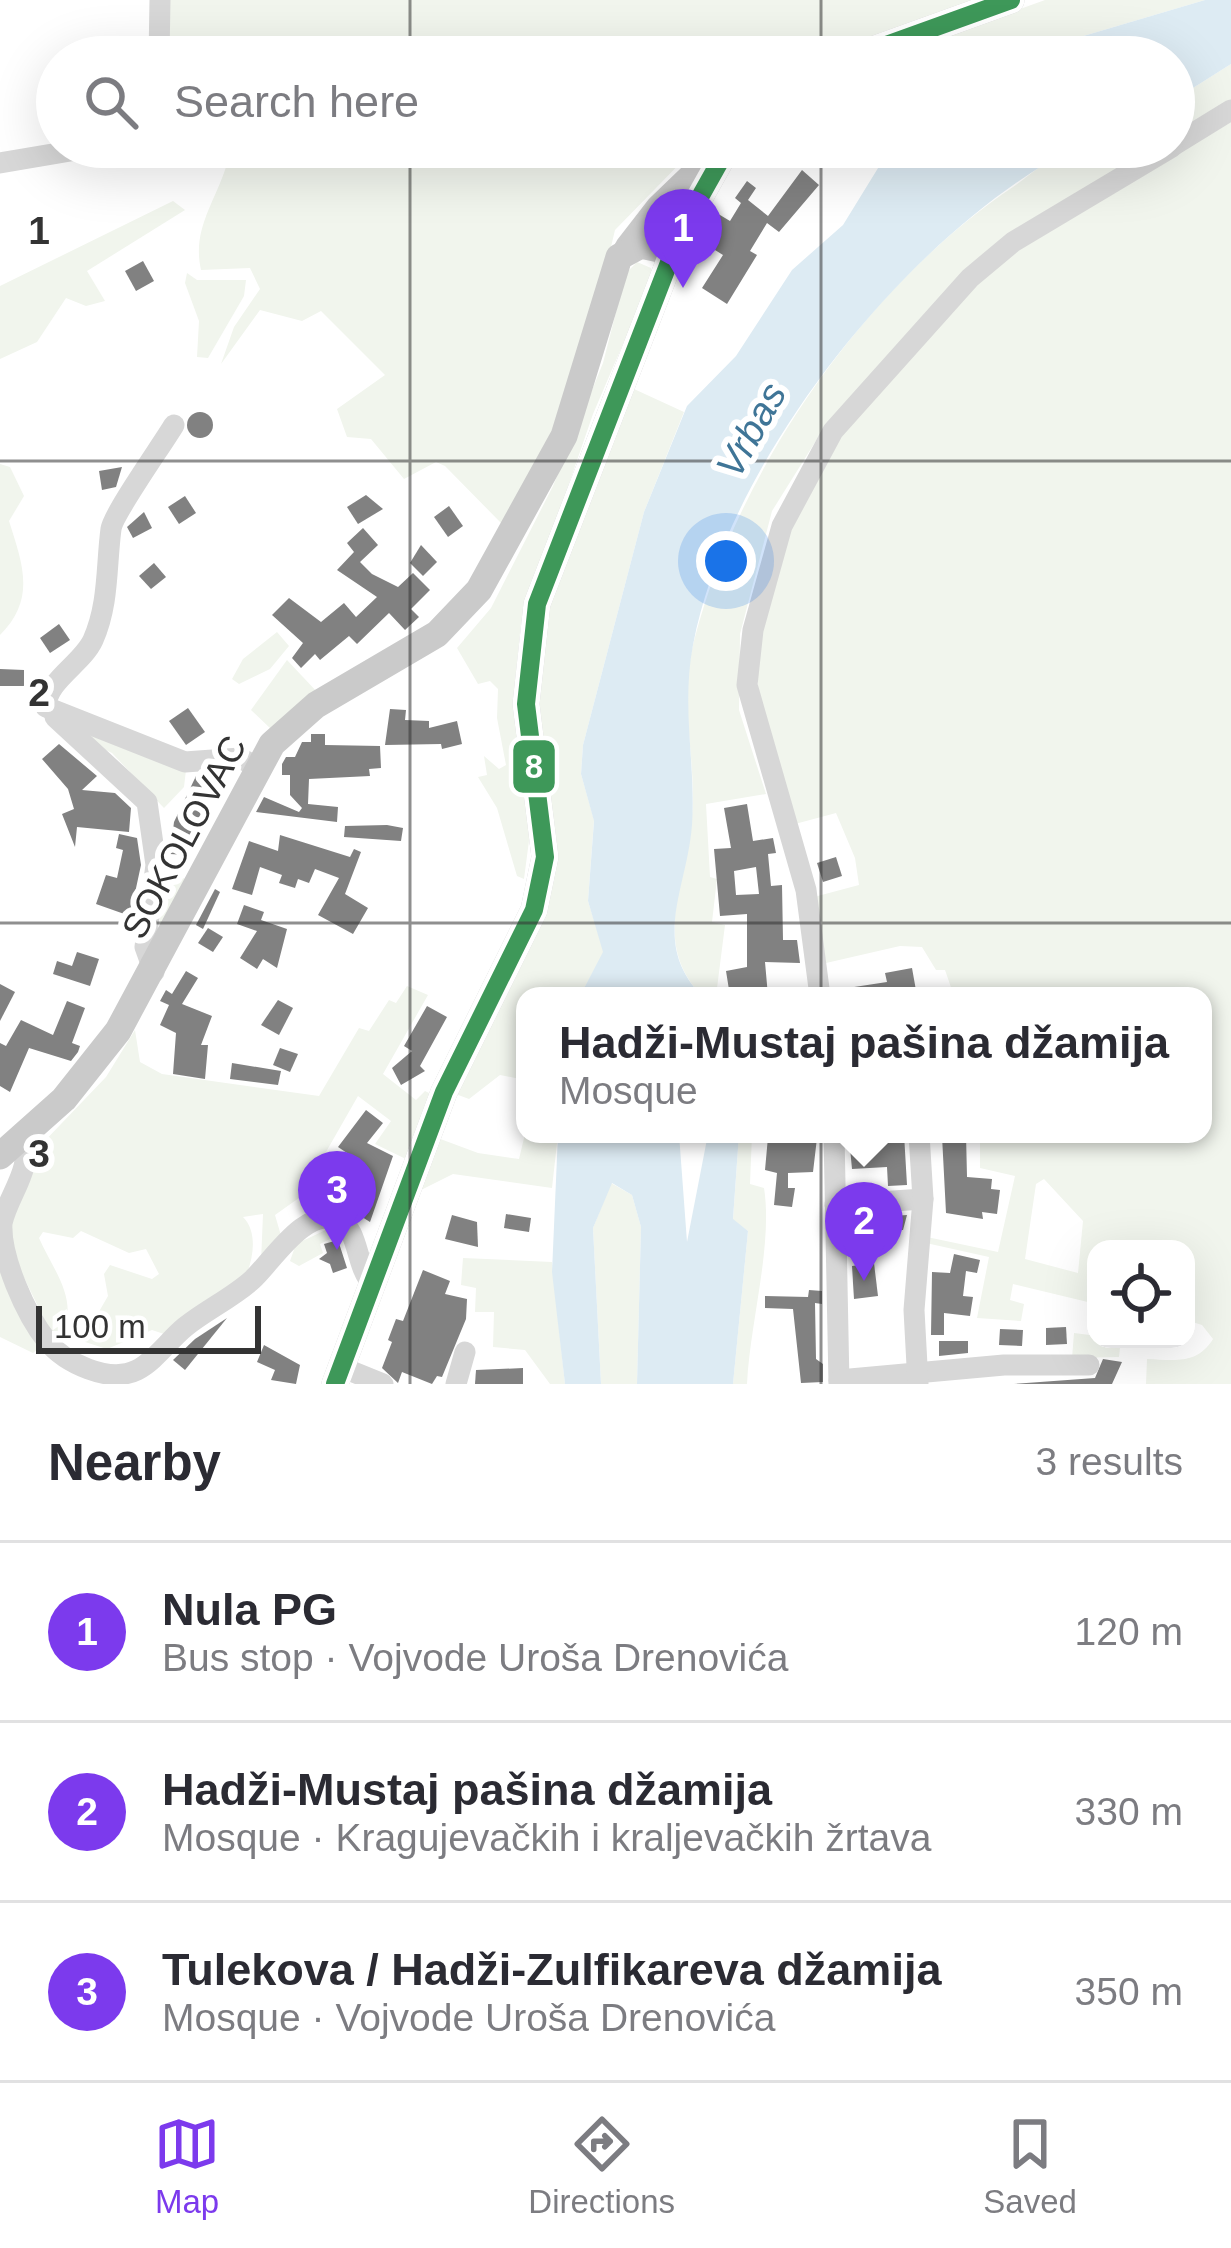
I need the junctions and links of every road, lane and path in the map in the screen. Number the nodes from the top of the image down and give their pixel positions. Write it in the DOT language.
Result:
graph roads {
  1 [pos="160,0"];
  2 [pos="1011,0"];
  3 [pos="159,36"];
  4 [pos="911,36"];
  5 [pos="1231,110"];
  6 [pos="1195,132"];
  7 [pos="36,157"];
  8 [pos="0,163"];
  9 [pos="703,168"];
  10 [pos="715,168"];
  11 [pos="1136,168"];
  12 [pos="628,248"];
  13 [pos="673,252"];
  14 [pos="174,424"];
  15 [pos="50,712"];
  16 [pos="257,766"];
  17 [pos="154,971"];
  18 [pos="819,987"];
  19 [pos="23,1137"];
  20 [pos="834,1143"];
  21 [pos="920,1143"];
  22 [pos="0,1156"];
  23 [pos="923,1199"];
  24 [pos="835,1205"];
  25 [pos="372,1283"];
  26 [pos="465,1352"];
  27 [pos="1089,1365"];
  28 [pos="338,1375"];
  29 [pos="916,1378"];
  30 [pos="839,1382"];
  31 [pos="383,1384"];
  32 [pos="456,1384"];
  1 -- 3 [label="street"];
  2 -- 4 [label="main road"];
  5 -- 6 [label="street"];
  7 -- 8 [label="street"];
  9 -- 12 [label="main road, SOKOLOVAC"];
  10 -- 13 [label="main road"];
  11 -- 18 [label="street"];
  12 -- 13 [label="main road"];
  12 -- 16 [label="main road, SOKOLOVAC"];
  13 -- 25 [label="main road"];
  14 -- 15 [label="street"];
  15 -- 16 [label="street"];
  15 -- 17 [label="street"];
  16 -- 17 [label="main road, SOKOLOVAC"];
  17 -- 19 [label="main road, SOKOLOVAC"];
  19 -- 22 [label="main road, SOKOLOVAC"];
  19 -- 25 [label="street"];
  20 -- 24 [label="street"];
  21 -- 23 [label="street"];
  23 -- 24 [label="street"];
  23 -- 29 [label="street"];
  24 -- 30 [label="street"];
  25 -- 28 [label="main road"];
  26 -- 32 [label="street"];
  27 -- 29 [label="street"];
  28 -- 31 [label="street"];
  29 -- 30 [label="street"];
}
